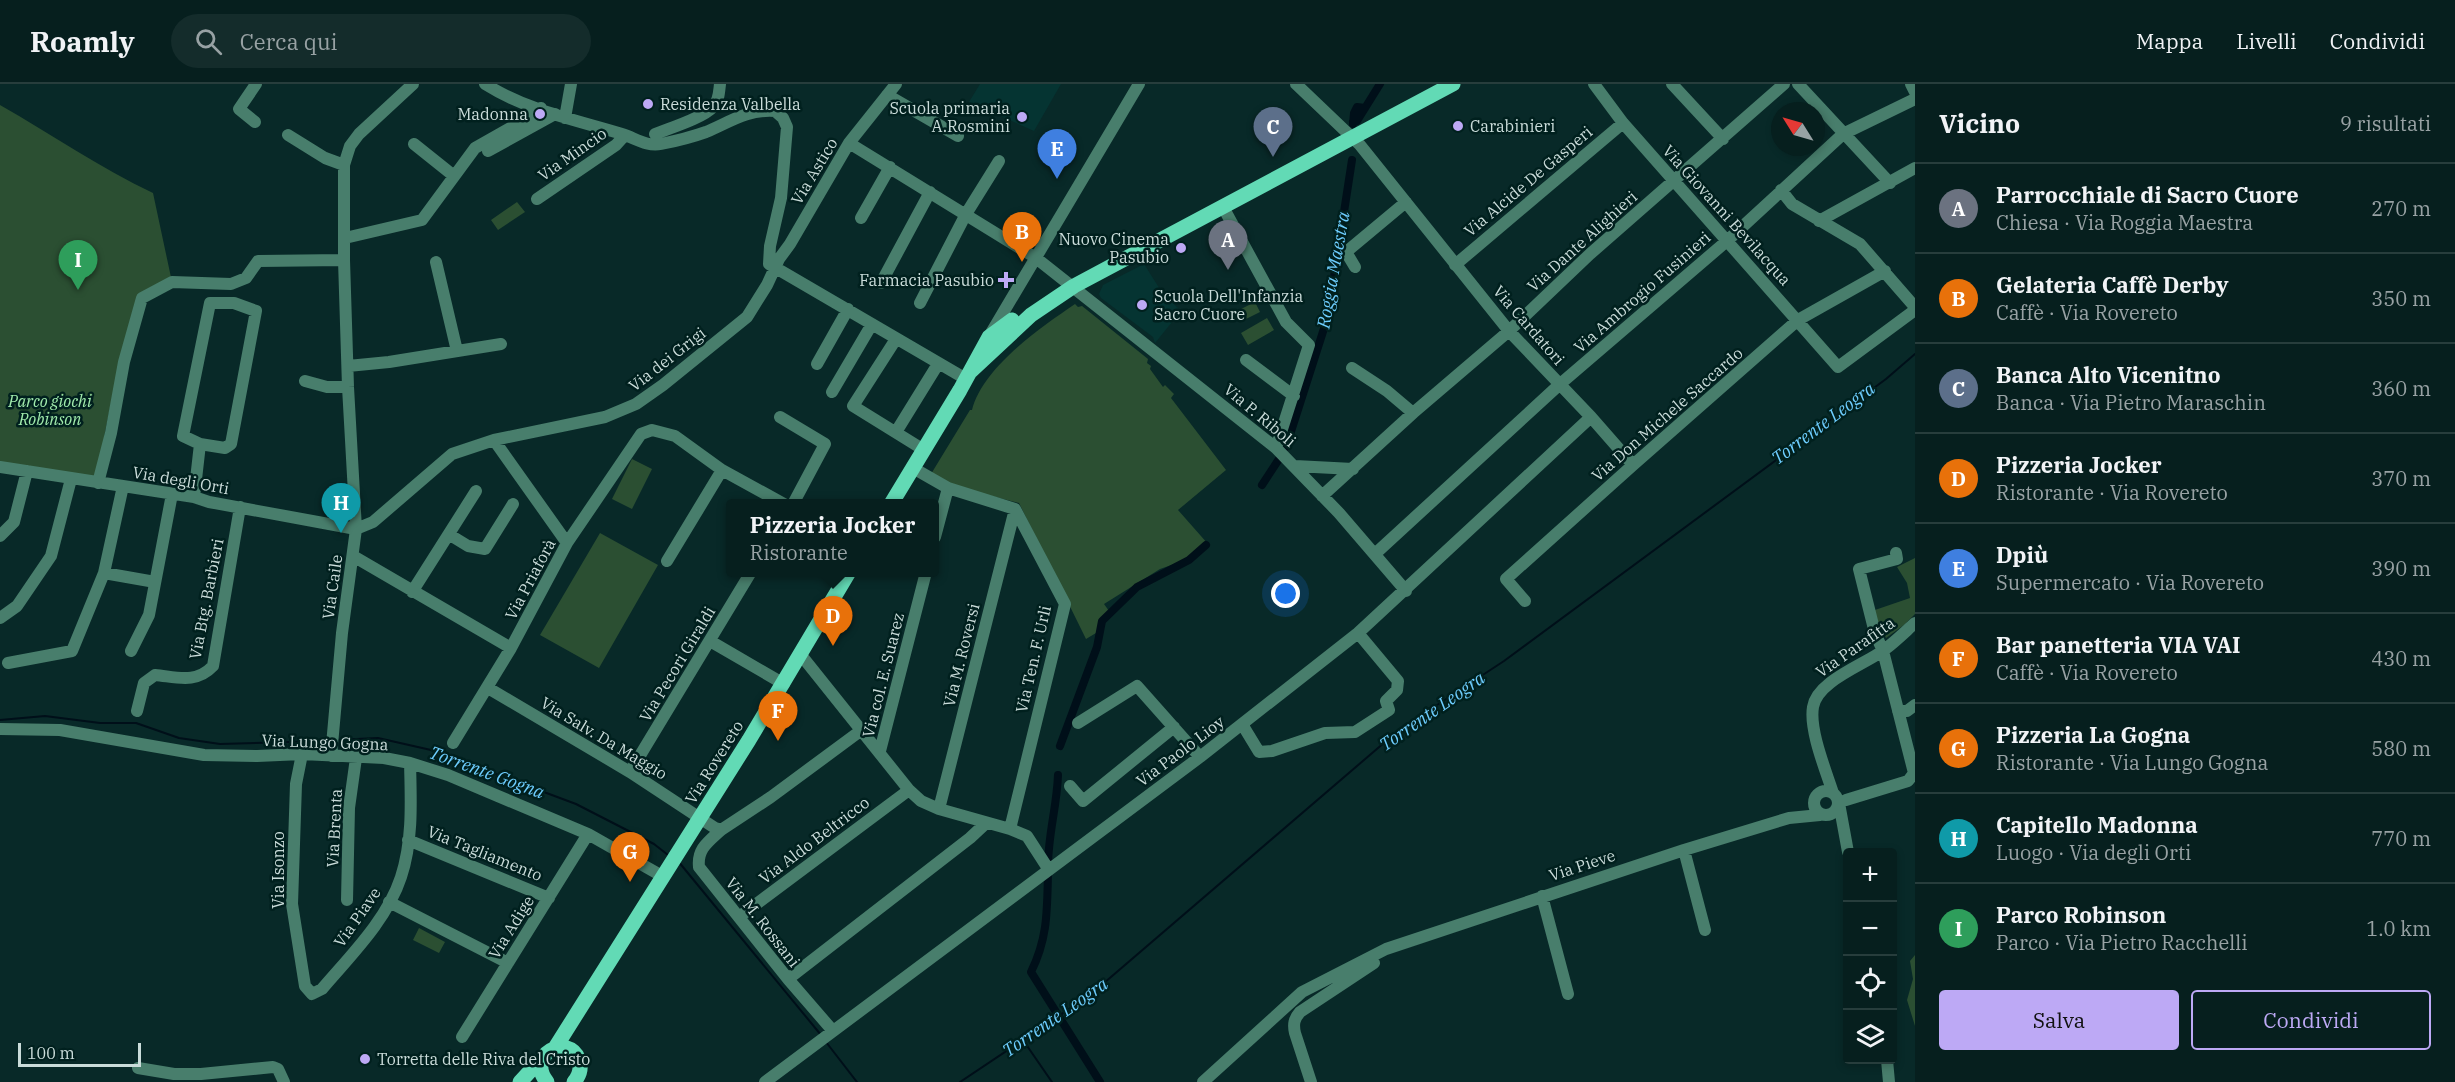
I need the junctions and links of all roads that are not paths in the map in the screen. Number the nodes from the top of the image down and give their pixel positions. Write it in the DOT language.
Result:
graph roads {
  1 [pos="256,84"];
  2 [pos="413,84"];
  3 [pos="485,84"];
  4 [pos="571,84"];
  5 [pos="720,84"];
  6 [pos="896,84"];
  7 [pos="1139,84"];
  8 [pos="1296,84"];
  9 [pos="1453,84"];
  10 [pos="1594,84"];
  11 [pos="1672,84"];
  12 [pos="1784,84"];
  13 [pos="1798,84"];
  14 [pos="1911,84"];
  15 [pos="1915,92"];
  16 [pos="887,95"];
  17 [pos="1915,99"];
  18 [pos="541,108"];
  19 [pos="560,116"];
  20 [pos="255,122"];
  21 [pos="1623,123"];
  22 [pos="655,134"];
  23 [pos="1843,134"];
  24 [pos="288,135"];
  25 [pos="625,135"];
  26 [pos="958,136"];
  27 [pos="1353,137"];
  28 [pos="1723,139"];
  29 [pos="849,143"];
  30 [pos="414,144"];
  31 [pos="488,151"];
  32 [pos="999,161"];
  33 [pos="344,165"];
  34 [pos="890,167"];
  35 [pos="1915,168"];
  36 [pos="454,176"];
  37 [pos="1675,181"];
  38 [pos="1890,183"];
  39 [pos="1781,190"];
  40 [pos="930,192"];
  41 [pos="537,199"];
  42 [pos="1406,202"];
  43 [pos="1223,207"];
  44 [pos="966,214"];
  45 [pos="861,218"];
  46 [pos="1819,221"];
  47 [pos="345,238"];
  48 [pos="1728,240"];
  49 [pos="1036,258"];
  50 [pos="344,260"];
  51 [pos="436,262"];
  52 [pos="1455,265"];
  53 [pos="1355,267"];
  54 [pos="776,268"];
  55 [pos="1885,271"];
  56 [pos="881,283"];
  57 [pos="1074,286"];
  58 [pos="920,303"];
  59 [pos="1046,304"];
  60 [pos="1915,308"];
  61 [pos="848,309"];
  62 [pos="1009,314"];
  63 [pos="1798,320"];
  64 [pos="872,324"];
  65 [pos="1509,331"];
  66 [pos="896,339"];
  67 [pos="990,342"];
  68 [pos="501,344"];
  69 [pos="457,351"];
  70 [pos="1246,360"];
  71 [pos="817,364"];
  72 [pos="938,364"];
  73 [pos="348,366"];
  74 [pos="1352,368"];
  75 [pos="968,375"];
  76 [pos="305,381"];
  77 [pos="1559,385"];
  78 [pos="348,387"];
  79 [pos="832,392"];
  80 [pos="1294,396"];
  81 [pos="1413,413"];
  82 [pos="780,417"];
  83 [pos="1591,417"];
  84 [pos="896,432"];
  85 [pos="494,440"];
  86 [pos="200,444"];
  87 [pos="1276,448"];
  88 [pos="924,450"];
  89 [pos="1633,465"];
  90 [pos="1295,466"];
  91 [pos="0,467"];
  92 [pos="913,468"];
  93 [pos="1353,469"];
  94 [pos="722,470"];
  95 [pos="27,471"];
  96 [pos="71,479"];
  97 [pos="98,483"];
  98 [pos="123,486"];
  99 [pos="948,488"];
  100 [pos="476,491"];
  101 [pos="172,494"];
  102 [pos="1322,496"];
  103 [pos="194,497"];
  104 [pos="775,499"];
  105 [pos="796,499"];
  106 [pos="894,499"];
  107 [pos="513,504"];
  108 [pos="240,507"];
  109 [pos="1015,509"];
  110 [pos="939,522"];
  111 [pos="356,529"];
  112 [pos="450,535"];
  113 [pos="0,536"];
  114 [pos="567,543"];
  115 [pos="1376,553"];
  116 [pos="1896,553"];
  117 [pos="353,556"];
  118 [pos="667,561"];
  119 [pos="104,573"];
  120 [pos="749,577"];
  121 [pos="847,577"];
  122 [pos="925,577"];
  123 [pos="155,582"];
  124 [pos="1406,591"];
  125 [pos="412,592"];
  126 [pos="1525,601"];
  127 [pos="0,618"];
  128 [pos="1915,622"];
  129 [pos="1358,633"];
  130 [pos="710,641"];
  131 [pos="511,648"];
  132 [pos="131,651"];
  133 [pos="1883,651"];
  134 [pos="801,655"];
  135 [pos="8,663"];
  136 [pos="783,684"];
  137 [pos="488,688"];
  138 [pos="1915,705"];
  139 [pos="137,711"];
  140 [pos="1898,711"];
  141 [pos="1078,723"];
  142 [pos="1242,724"];
  143 [pos="1174,727"];
  144 [pos="0,729"];
  145 [pos="863,729"];
  146 [pos="453,743"];
  147 [pos="1911,743"];
  148 [pos="880,751"];
  149 [pos="331,752"];
  150 [pos="302,754"];
  151 [pos="1200,757"];
  152 [pos="356,758"];
  153 [pos="410,764"];
  154 [pos="1824,769"];
  155 [pos="630,772"];
  156 [pos="1914,773"];
  157 [pos="1070,786"];
  158 [pos="909,790"];
  159 [pos="1816,797"];
  160 [pos="1839,798"];
  161 [pos="939,809"];
  162 [pos="1825,815"];
  163 [pos="701,818"];
  164 [pos="1789,818"];
  165 [pos="985,824"];
  166 [pos="1010,829"];
  167 [pos="721,830"];
  168 [pos="1844,831"];
  169 [pos="588,834"];
  170 [pos="408,840"];
  171 [pos="1847,848"];
  172 [pos="1684,850"];
  173 [pos="666,870"];
  174 [pos="1049,870"];
  175 [pos="1542,896"];
  176 [pos="549,898"];
  177 [pos="346,900"];
  178 [pos="389,902"];
  179 [pos="739,917"];
  180 [pos="1705,930"];
  181 [pos="1386,949"];
  182 [pos="508,963"];
  183 [pos="788,980"];
  184 [pos="305,986"];
  185 [pos="1568,994"];
  186 [pos="579,1012"];
  187 [pos="827,1036"];
  188 [pos="462,1037"];
  189 [pos="550,1051"];
  190 [pos="1887,1064"];
  191 [pos="138,1068"];
  192 [pos="580,1073"];
  193 [pos="284,1082"];
  194 [pos="520,1082"];
  195 [pos="546,1082"];
  196 [pos="765,1082"];
  197 [pos="1203,1082"];
  198 [pos="1311,1082"];
  199 [pos="1889,1082"];
  1 -- 20 [label="street"];
  2 -- 33 [label="street, Via Caile"];
  3 -- 18 [label="street"];
  4 -- 19 [label="street"];
  5 -- 22 [label="street"];
  6 -- 16 [label="street, Via Astico"];
  7 -- 49 [label="street"];
  8 -- 27 [label="street, Via Cardatori"];
  9 -- 27 [label="main road"];
  10 -- 21 [label="street, Via Giovanni Bevilacqua"];
  11 -- 28 [label="street"];
  12 -- 28 [label="street, Via Dante Alighieri"];
  13 -- 23 [label="street"];
  14 -- 15 [label="street"];
  16 -- 26 [label="street"];
  16 -- 29 [label="street, Via Astico"];
  17 -- 23 [label="street, Via Ambrogio Fusinieri"];
  18 -- 19 [label="street"];
  18 -- 36 [label="street"];
  19 -- 25 [label="street"];
  19 -- 31 [label="street"];
  21 -- 37 [label="street, Via Giovanni Bevilacqua"];
  21 -- 52 [label="street, Via Alcide De Gasperi"];
  23 -- 38 [label="street"];
  23 -- 39 [label="street, Via Ambrogio Fusinieri"];
  24 -- 33 [label="street"];
  25 -- 41 [label="street, Via Mincio"];
  25 -- 54 [label="street"];
  27 -- 42 [label="street, Via Cardatori"];
  27 -- 43 [label="main road"];
  28 -- 37 [label="street, Via Dante Alighieri"];
  29 -- 34 [label="street, Via P. Riboli"];
  29 -- 54 [label="street, Via Astico"];
  30 -- 36 [label="street"];
  32 -- 44 [label="street"];
  33 -- 47 [label="street, Via Caile"];
  34 -- 40 [label="street, Via P. Riboli"];
  34 -- 45 [label="street"];
  35 -- 38 [label="street"];
  36 -- 47 [label="street"];
  37 -- 48 [label="street, Via Giovanni Bevilacqua"];
  37 -- 65 [label="street, Via Dante Alighieri"];
  38 -- 46 [label="street"];
  39 -- 46 [label="street"];
  39 -- 48 [label="street, Via Ambrogio Fusinieri"];
  40 -- 44 [label="street, Via P. Riboli"];
  40 -- 56 [label="street"];
  42 -- 52 [label="street, Via Cardatori"];
  42 -- 53 [label="street"];
  43 -- 57 [label="main road"];
  43 -- 80 [label="street"];
  44 -- 49 [label="street, Via P. Riboli"];
  44 -- 58 [label="street"];
  46 -- 55 [label="street"];
  47 -- 50 [label="street, Via Caile"];
  48 -- 63 [label="street, Via Giovanni Bevilacqua"];
  48 -- 77 [label="street, Via Ambrogio Fusinieri"];
  49 -- 57 [label="street, Via P. Riboli"];
  49 -- 62 [label="street"];
  50 -- 73 [label="street, Via Caile"];
  50 -- 97 [label="street"];
  51 -- 69 [label="street"];
  52 -- 65 [label="street, Via Cardatori"];
  54 -- 61 [label="street"];
  54 -- 85 [label="street, Via dei Grigi"];
  55 -- 60 [label="street"];
  55 -- 63 [label="street, Via Don Michele Saccardo"];
  57 -- 59 [label="main road"];
  57 -- 87 [label="street, Via P. Riboli"];
  59 -- 62 [label="main road"];
  59 -- 67 [label="main road"];
  60 -- 63 [label="street, Via Giovanni Bevilacqua"];
  61 -- 64 [label="street"];
  61 -- 71 [label="street"];
  62 -- 67 [label="main road"];
  62 -- 67 [label="street"];
  63 -- 89 [label="street, Via Don Michele Saccardo"];
  64 -- 66 [label="street"];
  64 -- 79 [label="street"];
  65 -- 77 [label="street, Via Cardatori"];
  65 -- 81 [label="street, Via Dante Alighieri"];
  66 -- 72 [label="street"];
  66 -- 84 [label="street"];
  67 -- 75 [label="main road"];
  68 -- 69 [label="street"];
  69 -- 73 [label="street"];
  70 -- 80 [label="street"];
  72 -- 75 [label="street"];
  72 -- 84 [label="street"];
  73 -- 78 [label="street, Via Caile"];
  74 -- 81 [label="street"];
  75 -- 88 [label="main road"];
  76 -- 78 [label="street"];
  77 -- 83 [label="street, Via Cardatori"];
  77 -- 115 [label="street, Via Ambrogio Fusinieri"];
  78 -- 111 [label="street, Via Caile"];
  80 -- 87 [label="street"];
  81 -- 93 [label="street, Via Dante Alighieri"];
  82 -- 105 [label="street"];
  83 -- 89 [label="street, Via Cardatori"];
  83 -- 124 [label="street, Via Paolo Lioy"];
  84 -- 88 [label="street"];
  85 -- 111 [label="street, Via dei Grigi"];
  85 -- 114 [label="street"];
  86 -- 86 [label="street"];
  86 -- 103 [label="street"];
  87 -- 90 [label="street, Via P. Riboli"];
  88 -- 92 [label="main road"];
  89 -- 126 [label="street, Via Don Michele Saccardo"];
  90 -- 93 [label="street"];
  90 -- 102 [label="street, Via P. Riboli"];
  91 -- 95 [label="street, Via degli Orti"];
  92 -- 99 [label="street"];
  92 -- 106 [label="main road"];
  93 -- 102 [label="street, Via Dante Alighieri"];
  94 -- 104 [label="street"];
  94 -- 114 [label="street, Via Priaforà"];
  94 -- 118 [label="street"];
  95 -- 96 [label="street, Via degli Orti"];
  95 -- 113 [label="street"];
  96 -- 97 [label="street, Via degli Orti"];
  96 -- 127 [label="street"];
  97 -- 98 [label="street, Via degli Orti"];
  98 -- 101 [label="street, Via degli Orti"];
  98 -- 119 [label="street"];
  99 -- 109 [label="street"];
  99 -- 110 [label="street"];
  100 -- 112 [label="street"];
  101 -- 103 [label="street, Via degli Orti"];
  101 -- 123 [label="street"];
  102 -- 115 [label="street, Via P. Riboli"];
  103 -- 108 [label="street, Via degli Orti"];
  107 -- 112 [label="street"];
  108 -- 111 [label="street, Via degli Orti"];
  108 -- 139 [label="street, Via Btg. Barbieri"];
  109 -- 161 [label="street, Via M. Roversi"];
  109 -- 166 [label="street, Via Ten. F. Urli"];
  111 -- 117 [label="street, Via Caile"];
  112 -- 125 [label="street"];
  114 -- 131 [label="street, Via Priaforà"];
  115 -- 124 [label="street, Via P. Riboli"];
  116 -- 133 [label="street"];
  117 -- 125 [label="street"];
  117 -- 149 [label="street, Via Caile"];
  119 -- 123 [label="street"];
  119 -- 135 [label="street"];
  120 -- 130 [label="street, Via Pecori Giraldi"];
  121 -- 134 [label="main road, Via Rovereto"];
  122 -- 148 [label="street, Via col. E. Suarez"];
  123 -- 132 [label="street"];
  124 -- 129 [label="street, Via Paolo Lioy"];
  125 -- 131 [label="street"];
  128 -- 133 [label="street, Via Parafitta"];
  129 -- 142 [label="street, Via Paolo Lioy"];
  129 -- 142 [label="street"];
  130 -- 136 [label="street"];
  130 -- 155 [label="street, Via Pecori Giraldi"];
  131 -- 137 [label="street, Via Priaforà"];
  133 -- 140 [label="street"];
  133 -- 154 [label="street, Via Parafitta"];
  134 -- 136 [label="main road, Via Rovereto"];
  134 -- 145 [label="street"];
  136 -- 163 [label="main road, Via Rovereto"];
  137 -- 146 [label="street, Via Priaforà"];
  137 -- 155 [label="street, Via Salv. Da Maggio"];
  138 -- 140 [label="street"];
  140 -- 147 [label="street"];
  141 -- 143 [label="street"];
  142 -- 151 [label="street, Via Paolo Lioy"];
  143 -- 151 [label="street"];
  143 -- 157 [label="street"];
  144 -- 150 [label="street, Via Lungo Gogna"];
  145 -- 148 [label="street"];
  145 -- 167 [label="street, Via M. Rossani"];
  147 -- 156 [label="street"];
  148 -- 158 [label="street"];
  149 -- 150 [label="street, Via Lungo Gogna"];
  149 -- 152 [label="street, Via Lungo Gogna"];
  150 -- 184 [label="street, Via Isonzo"];
  151 -- 174 [label="street, Via Paolo Lioy"];
  152 -- 153 [label="street, Via Lungo Gogna"];
  152 -- 177 [label="street, Via Brenta"];
  153 -- 169 [label="street, Via Lungo Gogna"];
  153 -- 170 [label="street, Via Piave"];
  154 -- 159 [label="street, Via Parafitta"];
  154 -- 160 [label="street, Via Parafitta"];
  155 -- 163 [label="street, Via Salv. Da Maggio"];
  156 -- 160 [label="street"];
  158 -- 161 [label="street"];
  158 -- 179 [label="street, Via Aldo Beltricco"];
  159 -- 160 [label="street"];
  159 -- 162 [label="street"];
  159 -- 164 [label="street, Via Pieve"];
  160 -- 162 [label="street"];
  160 -- 168 [label="street, Via Parafitta"];
  161 -- 165 [label="street"];
  162 -- 164 [label="street, Via Pieve"];
  162 -- 168 [label="street"];
  163 -- 167 [label="street, Via Salv. Da Maggio"];
  163 -- 173 [label="main road, Via Rovereto"];
  164 -- 172 [label="street, Via Pieve"];
  165 -- 166 [label="street"];
  165 -- 183 [label="street"];
  166 -- 174 [label="street"];
  167 -- 179 [label="street, Via M. Rossani"];
  168 -- 171 [label="street, Via Parafitta"];
  169 -- 173 [label="street, Via Lungo Gogna"];
  169 -- 176 [label="street, Via Adige"];
  170 -- 176 [label="street, Via Tagliamento"];
  170 -- 178 [label="street, Via Piave"];
  172 -- 175 [label="street, Via Pieve"];
  172 -- 180 [label="street"];
  173 -- 186 [label="main road, Via Rovereto"];
  174 -- 187 [label="street, Via Paolo Lioy"];
  175 -- 181 [label="street, Via Pieve"];
  175 -- 185 [label="street"];
  176 -- 182 [label="street, Via Adige"];
  178 -- 182 [label="street"];
  178 -- 184 [label="street, Via Piave"];
  179 -- 183 [label="street, Via M. Rossani"];
  181 -- 197 [label="street, Via Pieve"];
  181 -- 198 [label="street, Via Pieve"];
  182 -- 188 [label="street, Via Adige"];
  183 -- 187 [label="street, Via M. Rossani"];
  186 -- 189 [label="main road, Via Rovereto"];
  186 -- 192 [label="main road"];
  187 -- 196 [label="street, Via Paolo Lioy"];
  189 -- 192 [label="main road"];
  189 -- 194 [label="main road, Via Rovereto"];
  189 -- 195 [label="main road"];
  190 -- 199 [label="street"];
  191 -- 193 [label="street"];
}
